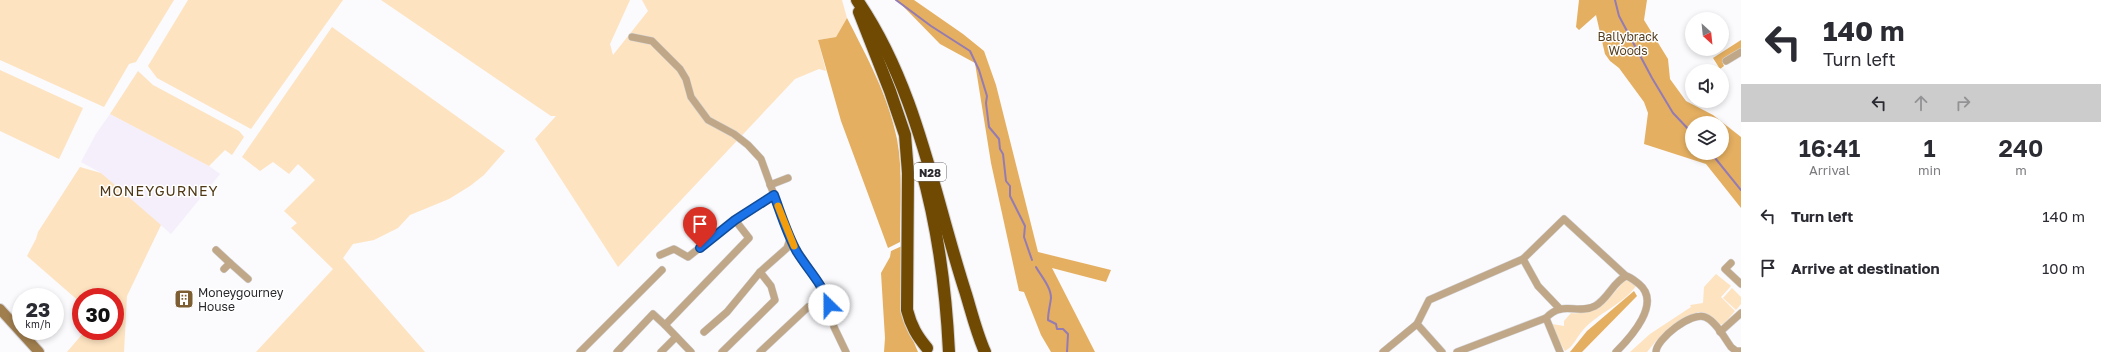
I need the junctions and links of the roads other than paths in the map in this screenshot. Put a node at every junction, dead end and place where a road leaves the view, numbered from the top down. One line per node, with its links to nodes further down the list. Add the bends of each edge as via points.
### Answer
1 (857, 0): 31 (highway, N28, via 890,74 923,174 940,257 946,300); 32 (highway, N28, via 860,16 905,135 908,173 907,310 910,324); 42 (highway, N28, via 884,46 906,96)
2 (632, 37): 6 (street, via 652,41 680,69 698,108 708,120 734,134 754,150 761,159)
3 (1741, 52): 4 (street)
4 (1726, 61)
5 (788, 178): 6 (street)
6 (770, 185): 7 (street)
7 (774, 195): 8 (street); 9 (street)
8 (735, 220): 11 (street, via 688,257 674,249); 27 (street, via 749,238)
9 (790, 239): 17 (street, via 787,248); 41 (street, via 826,294 834,327)
10 (216, 250): 13 (street)
11 (660, 255)
12 (1523, 259): 18 (street, via 1564,220); 23 (street, via 1538,286); 26 (street, via 1437,295 1429,300)
13 (230, 263): 15 (street); 19 (street)
14 (1731, 263): 20 (street, via 1726,269)
15 (224, 269)
16 (662, 270): 35 (street)
17 (760, 272): 28 (street, via 727,312); 39 (street, via 771,286 775,300)
18 (1626, 276): 23 (street, via 1595,306 1582,310); 47 (street, via 1644,288 1647,308)
19 (248, 279)
20 (1741, 284)
21 (797, 305): 40 (street, via 806,309)
22 (0, 309): 34 (street)
23 (1560, 309): 25 (street)
24 (1741, 313): 29 (street)
25 (1546, 318): 45 (street); 46 (street)
26 (1417, 324): 43 (street); 44 (street)
27 (665, 325): 30 (street); 36 (street, via 653,314)
28 (704, 332)
29 (1720, 332): 33 (street, via 1731,347); 48 (street, via 1706,317 1694,316 1659,341)
30 (676, 337): 37 (street); 38 (street)
31 (948, 347)
32 (930, 350)
33 (1741, 351)
34 (39, 352)
35 (580, 352)
36 (617, 352)
37 (661, 352)
38 (691, 352)
39 (722, 352)
40 (760, 352)
41 (846, 352)
42 (985, 352)
43 (1383, 352)
44 (1442, 352)
45 (1457, 352)
46 (1560, 352)
47 (1616, 352)
48 (1656, 352)

